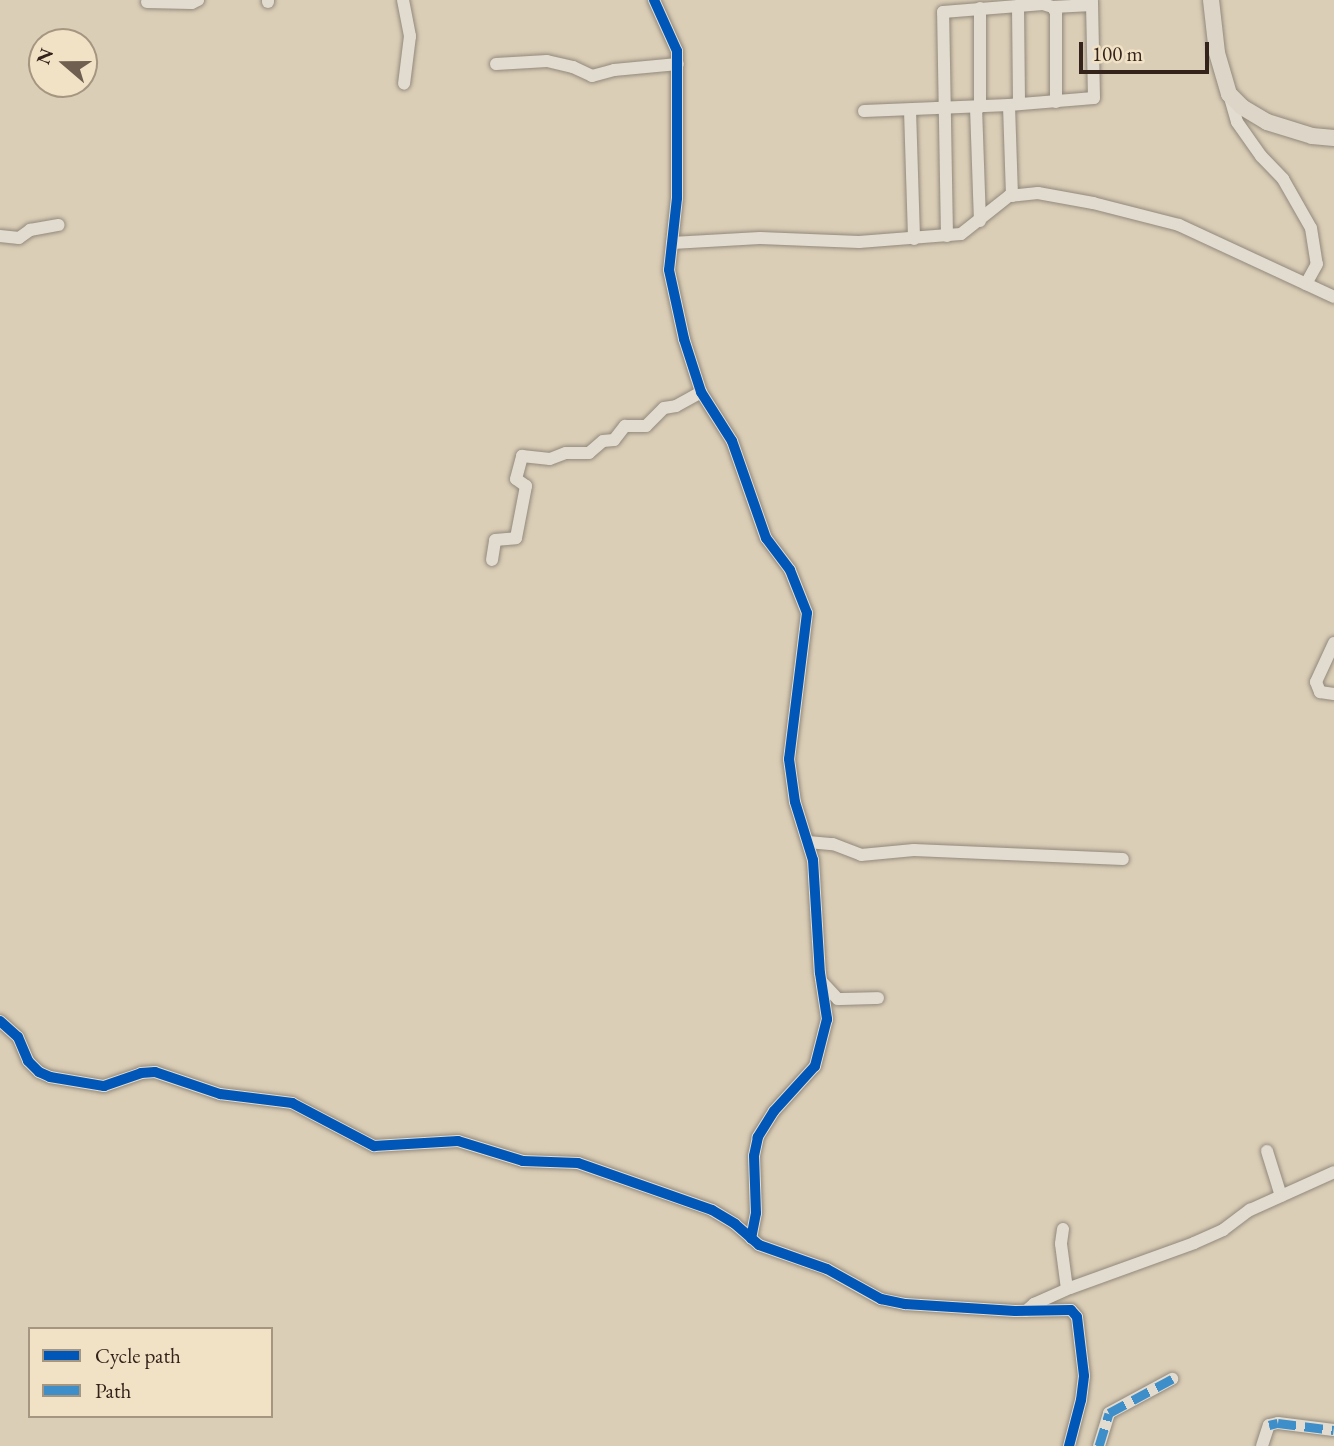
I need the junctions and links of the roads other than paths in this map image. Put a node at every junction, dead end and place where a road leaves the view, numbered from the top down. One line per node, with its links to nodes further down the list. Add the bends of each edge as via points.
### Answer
1 (198, 0): 5 (street)
2 (403, 0): 12 (street, via 410,36)
3 (654, 0): 11 (street, via 673,39)
4 (1211, 0): 13 (main road, via 1217,53)
5 (148, 2)
6 (1092, 3): 8 (street); 14 (street, via 1094,98)
7 (1018, 6): 8 (street); 9 (street); 15 (street)
8 (1053, 7): 14 (street)
9 (979, 8): 16 (street); 17 (street, via 942,14)
10 (496, 64): 11 (street, via 547,61 590,76)
11 (678, 64): 27 (street)
12 (404, 84)
13 (1228, 94): 20 (main road, via 1266,122); 28 (street, via 1237,122 1283,179 1311,228 1317,264)
14 (1056, 102): 15 (street)
15 (1014, 104): 16 (street); 21 (street)
16 (978, 107): 17 (street); 22 (street)
17 (943, 108): 18 (street); 25 (street)
18 (910, 110): 19 (street); 26 (street)
19 (864, 111)
20 (1334, 138)
21 (1012, 196): 22 (street); 28 (street, via 1038,193 1146,215 1179,225)
22 (980, 221): 25 (street, via 961,234)
23 (59, 225): 24 (street, via 30,230 19,238)
24 (0, 236)
25 (947, 236): 26 (street)
26 (914, 239): 27 (street, via 760,238)
27 (672, 243): 30 (street, via 671,284)
28 (1306, 284): 29 (street)
29 (1334, 297)
30 (701, 391): 31 (street, via 664,408 646,426 625,426 614,440 603,441 589,453 550,459 522,456 516,479 526,486 516,538 495,540); 34 (street, via 732,441 766,538 790,570 807,613 789,760 795,802)
31 (492, 560)
32 (1334, 643): 33 (street, via 1315,682 1320,692)
33 (1334, 694)
34 (808, 842): 35 (street, via 833,844 861,855 915,850); 36 (street)
35 (1123, 859)
36 (822, 982): 37 (street, via 838,999); 43 (street, via 827,1019 818,1060 774,1111 756,1144 756,1213)
37 (878, 998)
38 (0, 1020): 43 (street, via 18,1037 28,1061 50,1077 104,1086 155,1072 220,1094 292,1103 374,1146 457,1141 523,1161 578,1163 712,1210)
39 (1267, 1150): 41 (street)
40 (1334, 1171): 41 (street)
41 (1281, 1195): 44 (street, via 1194,1243)
42 (1063, 1229): 44 (street)
43 (751, 1239): 45 (street, via 840,1275 881,1299)
44 (1067, 1289): 45 (street)
45 (1026, 1311): 48 (street, via 1068,1309 1077,1317 1084,1385)
46 (1172, 1379): 49 (street, via 1109,1413)
47 (1334, 1430): 50 (street, via 1269,1425)
48 (1069, 1446)
49 (1099, 1446)
50 (1262, 1446)

